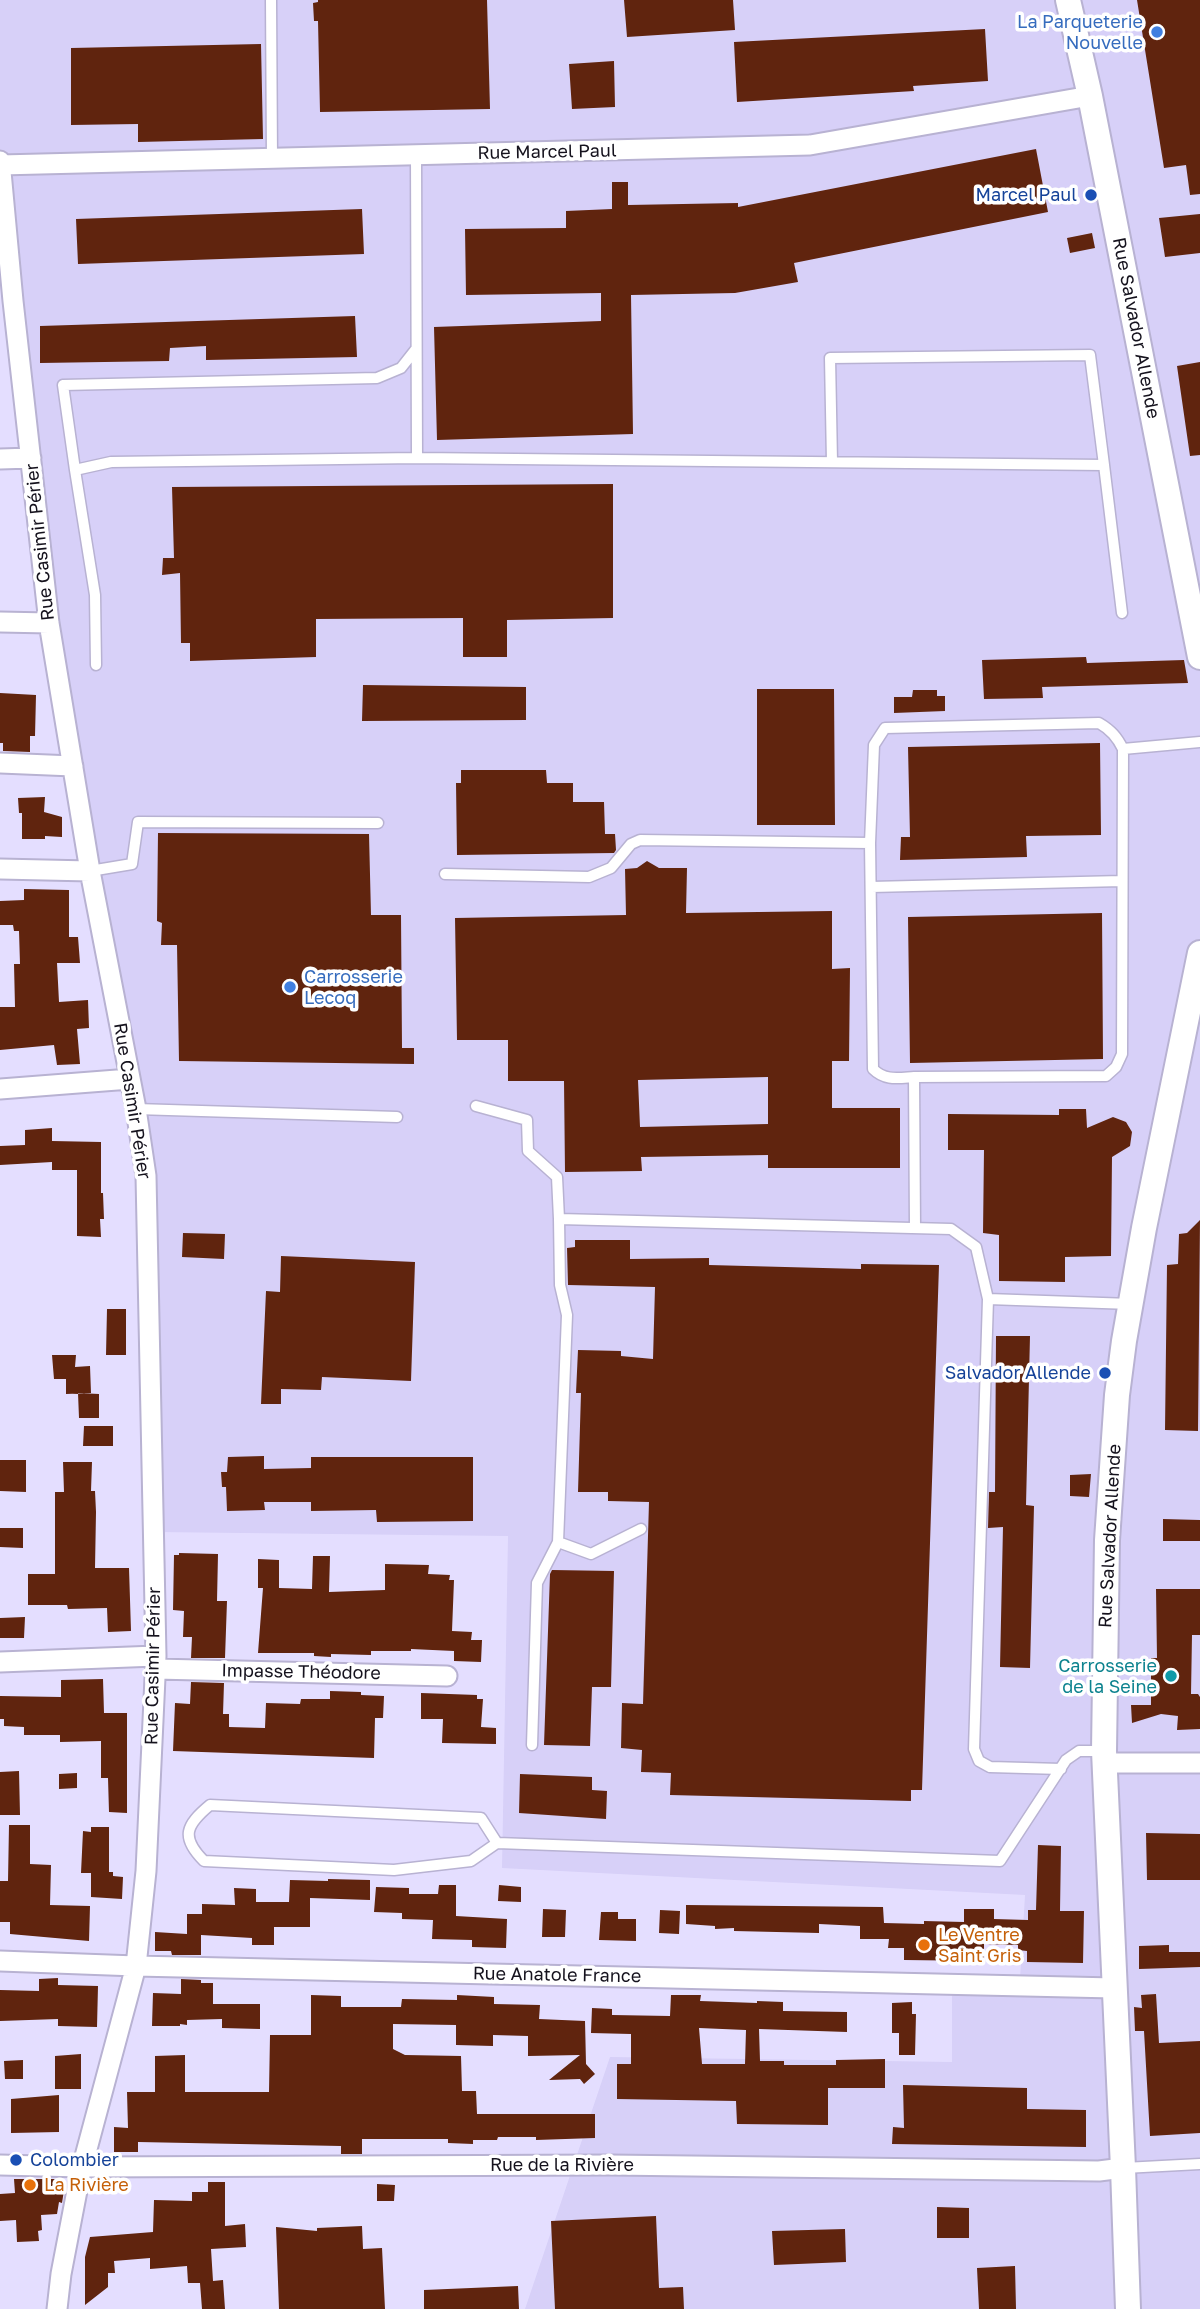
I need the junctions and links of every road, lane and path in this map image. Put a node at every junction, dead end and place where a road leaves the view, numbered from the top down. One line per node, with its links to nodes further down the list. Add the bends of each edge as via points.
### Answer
1 (271, 0): 5 (lane)
2 (1068, 0): 3 (street, Rue Salvador Allende)
3 (1090, 96): 4 (street, Rue Marcel Paul, via 810,145); 19 (street, Rue Salvador Allende)
4 (416, 155): 5 (street, Rue Marcel Paul); 9 (lane)
5 (272, 158): 6 (street, Rue Marcel Paul)
6 (0, 163): 7 (street, Rue Casimir Périer)
7 (4, 241): 8 (street, Rue Casimir Périer)
8 (6, 301): 10 (street, Rue Casimir Périer)
9 (416, 349): 11 (lane); 15 (lane, via 401,368 377,378 63,385)
10 (31, 458): 12 (street); 18 (street, Rue Casimir Périer)
11 (417, 458): 13 (lane); 15 (lane, via 111,462)
12 (0, 459)
13 (832, 462): 14 (lane); 14 (lane, via 831,358 1090,355)
14 (1104, 465): 16 (lane)
15 (75, 470): 20 (lane, via 95,595)
16 (1122, 613)
17 (0, 622): 18 (street)
18 (49, 623): 24 (street, Rue Casimir Périer)
19 (1200, 657)
20 (96, 665)
21 (1200, 742): 22 (lane)
22 (1123, 749): 26 (lane, via 1099,723 885,728 874,745); 30 (lane)
23 (0, 763): 24 (street)
24 (73, 766): 28 (street, Rue Casimir Périer)
25 (377, 823): 28 (lane, via 138,822 132,864)
26 (870, 844): 29 (lane, via 640,840 611,868 589,877); 31 (lane)
27 (0, 869): 28 (street)
28 (90, 871): 34 (street, Rue Casimir Périer)
29 (445, 874)
30 (1122, 881): 31 (lane); 33 (lane, via 1122,1054 1116,1067 1106,1076)
31 (871, 887): 33 (lane, via 873,1069 887,1078)
32 (1200, 953): 42 (street, Rue Salvador Allende)
33 (914, 1077): 40 (lane)
34 (130, 1079): 35 (street); 37 (street, Rue Casimir Périer)
35 (0, 1089)
36 (476, 1106): 39 (lane, via 527,1120 528,1151 556,1177)
37 (136, 1109): 38 (lane); 46 (street, Rue Casimir Périer, via 146,1176)
38 (397, 1117)
39 (559, 1219): 40 (lane); 44 (lane, via 559,1285 567,1315)
40 (915, 1228): 41 (lane, via 951,1228 976,1247)
41 (988, 1299): 42 (lane); 51 (lane, via 974,1749 979,1761 989,1767)
42 (1132, 1304): 49 (street, Rue Salvador Allende, via 1117,1395 1107,1540)
43 (640, 1529): 44 (lane, via 592,1554)
44 (558, 1542): 48 (lane, via 537,1583)
45 (0, 1662): 46 (street, Impasse Théodore)
46 (156, 1662): 47 (street, Impasse Théodore); 54 (street, Rue Casimir Périer, via 146,1871)
47 (447, 1676)
48 (532, 1745)
49 (1105, 1757): 50 (street); 51 (lane, via 1079,1751); 55 (street, Rue Salvador Allende)
50 (1200, 1763)
51 (1061, 1769): 52 (lane, via 1000,1861)
52 (497, 1843): 52 (lane, via 471,1861 394,1870 204,1861 190,1848 189,1833 193,1819 210,1805 481,1818)
53 (0, 1961): 54 (street, Rue Anatole France)
54 (136, 1966): 55 (street, Rue Anatole France); 58 (street, Rue Casimir Périer)
55 (1114, 1988): 59 (street, Rue Salvador Allende)
56 (1200, 2164): 59 (lane)
57 (0, 2165): 58 (street, Rue de la Rivière)
58 (82, 2167): 59 (street, Rue de la Rivière); 60 (street, Rue Casimir Périer)
59 (1124, 2168): 61 (street, Rue Salvador Allende)
60 (57, 2309)
61 (1128, 2309)

